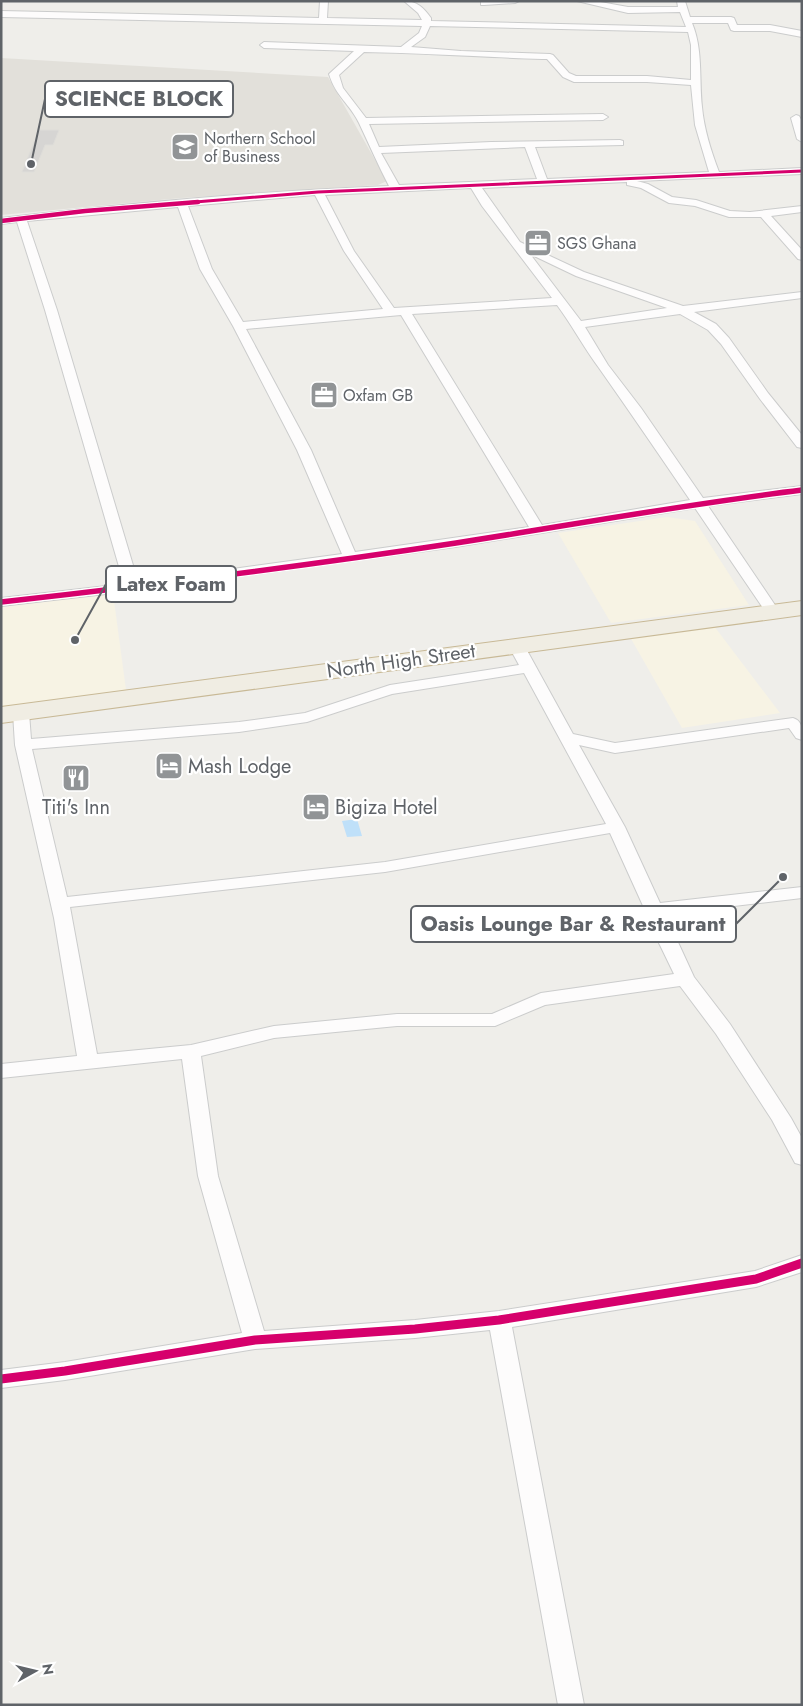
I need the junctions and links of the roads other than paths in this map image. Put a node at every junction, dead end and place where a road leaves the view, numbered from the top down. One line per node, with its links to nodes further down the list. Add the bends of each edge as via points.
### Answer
1 (324, 1): 9 (street)
2 (408, 1): 10 (street, via 427,18)
3 (515, 1): 6 (street)
4 (581, 1): 5 (street, via 628,10)
5 (682, 5): 8 (street)
6 (487, 11): 10 (street); 11 (street)
7 (1, 14): 9 (street, via 112,12)
8 (686, 20): 11 (street); 12 (street, via 731,20 734,28 770,28)
9 (323, 22): 10 (street)
10 (426, 23): 15 (street, via 422,35)
11 (692, 30): 16 (street)
12 (802, 34)
13 (264, 45): 14 (street)
14 (362, 49): 15 (street); 19 (street, via 334,74 338,88)
15 (404, 50): 16 (street, via 542,56 550,57 574,79 648,79)
16 (696, 84): 25 (street, via 697,108 706,150)
17 (602, 117): 19 (street)
18 (796, 118): 20 (street)
19 (363, 121): 23 (street)
20 (802, 139)
21 (620, 143): 22 (street)
22 (529, 144): 23 (street); 27 (street)
23 (375, 150): 29 (street)
24 (802, 171): 25 (street)
25 (716, 175): 26 (street)
26 (622, 179): 27 (street); 33 (street, via 644,186 669,200 696,203 729,214)
27 (543, 181): 28 (street)
28 (474, 184): 29 (street); 36 (street)
29 (395, 188): 30 (street)
30 (318, 192): 31 (street); 41 (street, via 349,251)
31 (182, 203): 34 (street); 44 (street, via 206,269)
32 (802, 209): 33 (street)
33 (764, 213): 37 (street)
34 (21, 219): 35 (street); 51 (street)
35 (1, 221)
36 (518, 244): 39 (street); 40 (street, via 580,274)
37 (802, 257)
38 (802, 295): 40 (street)
39 (560, 300): 42 (street); 43 (street)
40 (682, 310): 43 (street); 45 (street, via 712,327 764,396)
41 (391, 312): 42 (street); 44 (street)
42 (405, 312): 49 (street)
43 (578, 324): 48 (street)
44 (239, 326): 50 (street, via 304,450)
45 (797, 431): 46 (street)
46 (802, 444)
47 (802, 490): 48 (street)
48 (698, 503): 49 (street); 54 (street)
49 (538, 530): 50 (street)
50 (350, 557): 51 (street)
51 (132, 587): 52 (street)
52 (1, 602)
53 (802, 608): 54 (highway, North High Street)
54 (772, 611): 55 (highway, North High Street)
55 (516, 645): 56 (street); 57 (highway, North High Street)
56 (528, 668): 59 (street); 60 (street, via 390,690 287,720)
57 (11, 714): 60 (street)
58 (799, 726): 59 (street, via 615,748)
59 (567, 738): 61 (street)
60 (23, 745): 63 (street)
61 (616, 827): 63 (street, via 385,867); 64 (street)
62 (802, 892): 64 (street)
63 (59, 902): 67 (street)
64 (652, 910): 65 (street)
65 (685, 979): 66 (street, via 541,999 495,1020 397,1020 274,1032); 69 (street, via 723,1029 776,1110)
66 (191, 1052): 67 (street); 72 (street, via 208,1176)
67 (88, 1061): 68 (street)
68 (1, 1071)
69 (802, 1158)
70 (802, 1263): 71 (street, via 756,1279)
71 (499, 1320): 72 (street); 74 (street)
72 (254, 1340): 73 (street)
73 (1, 1379)
74 (570, 1705)

